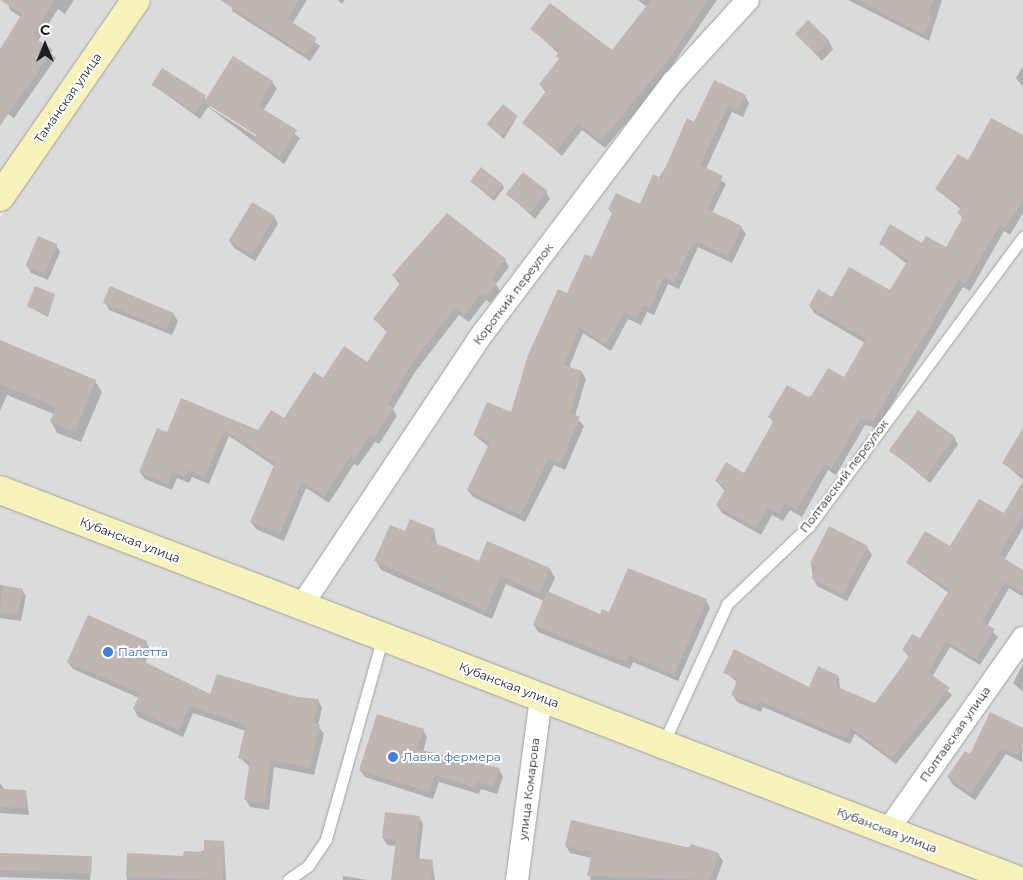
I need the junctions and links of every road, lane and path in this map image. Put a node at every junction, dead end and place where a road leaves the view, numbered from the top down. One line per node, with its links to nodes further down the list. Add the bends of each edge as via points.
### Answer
1 (136, 0): 3 (street, Таманская улица)
2 (748, 0): 6 (street, Короткий переулок, via 673,82 483,333)
3 (0, 197)
4 (1023, 237): 10 (lane, Полтавский переулок, via 809,526 727,604)
5 (0, 490): 6 (street, Кубанская улица)
6 (302, 605): 7 (street, Кубанская улица)
7 (382, 636): 9 (street, Кубанская улица); 12 (lane, via 326,839 308,866)
8 (1023, 638): 11 (street, Полтавская улица)
9 (541, 697): 10 (street, Кубанская улица); 13 (street, улица Комарова)
10 (663, 744): 11 (street, Кубанская улица)
11 (888, 830): 14 (street, Кубанская улица)
12 (288, 880)
13 (517, 880)
14 (1017, 880)

